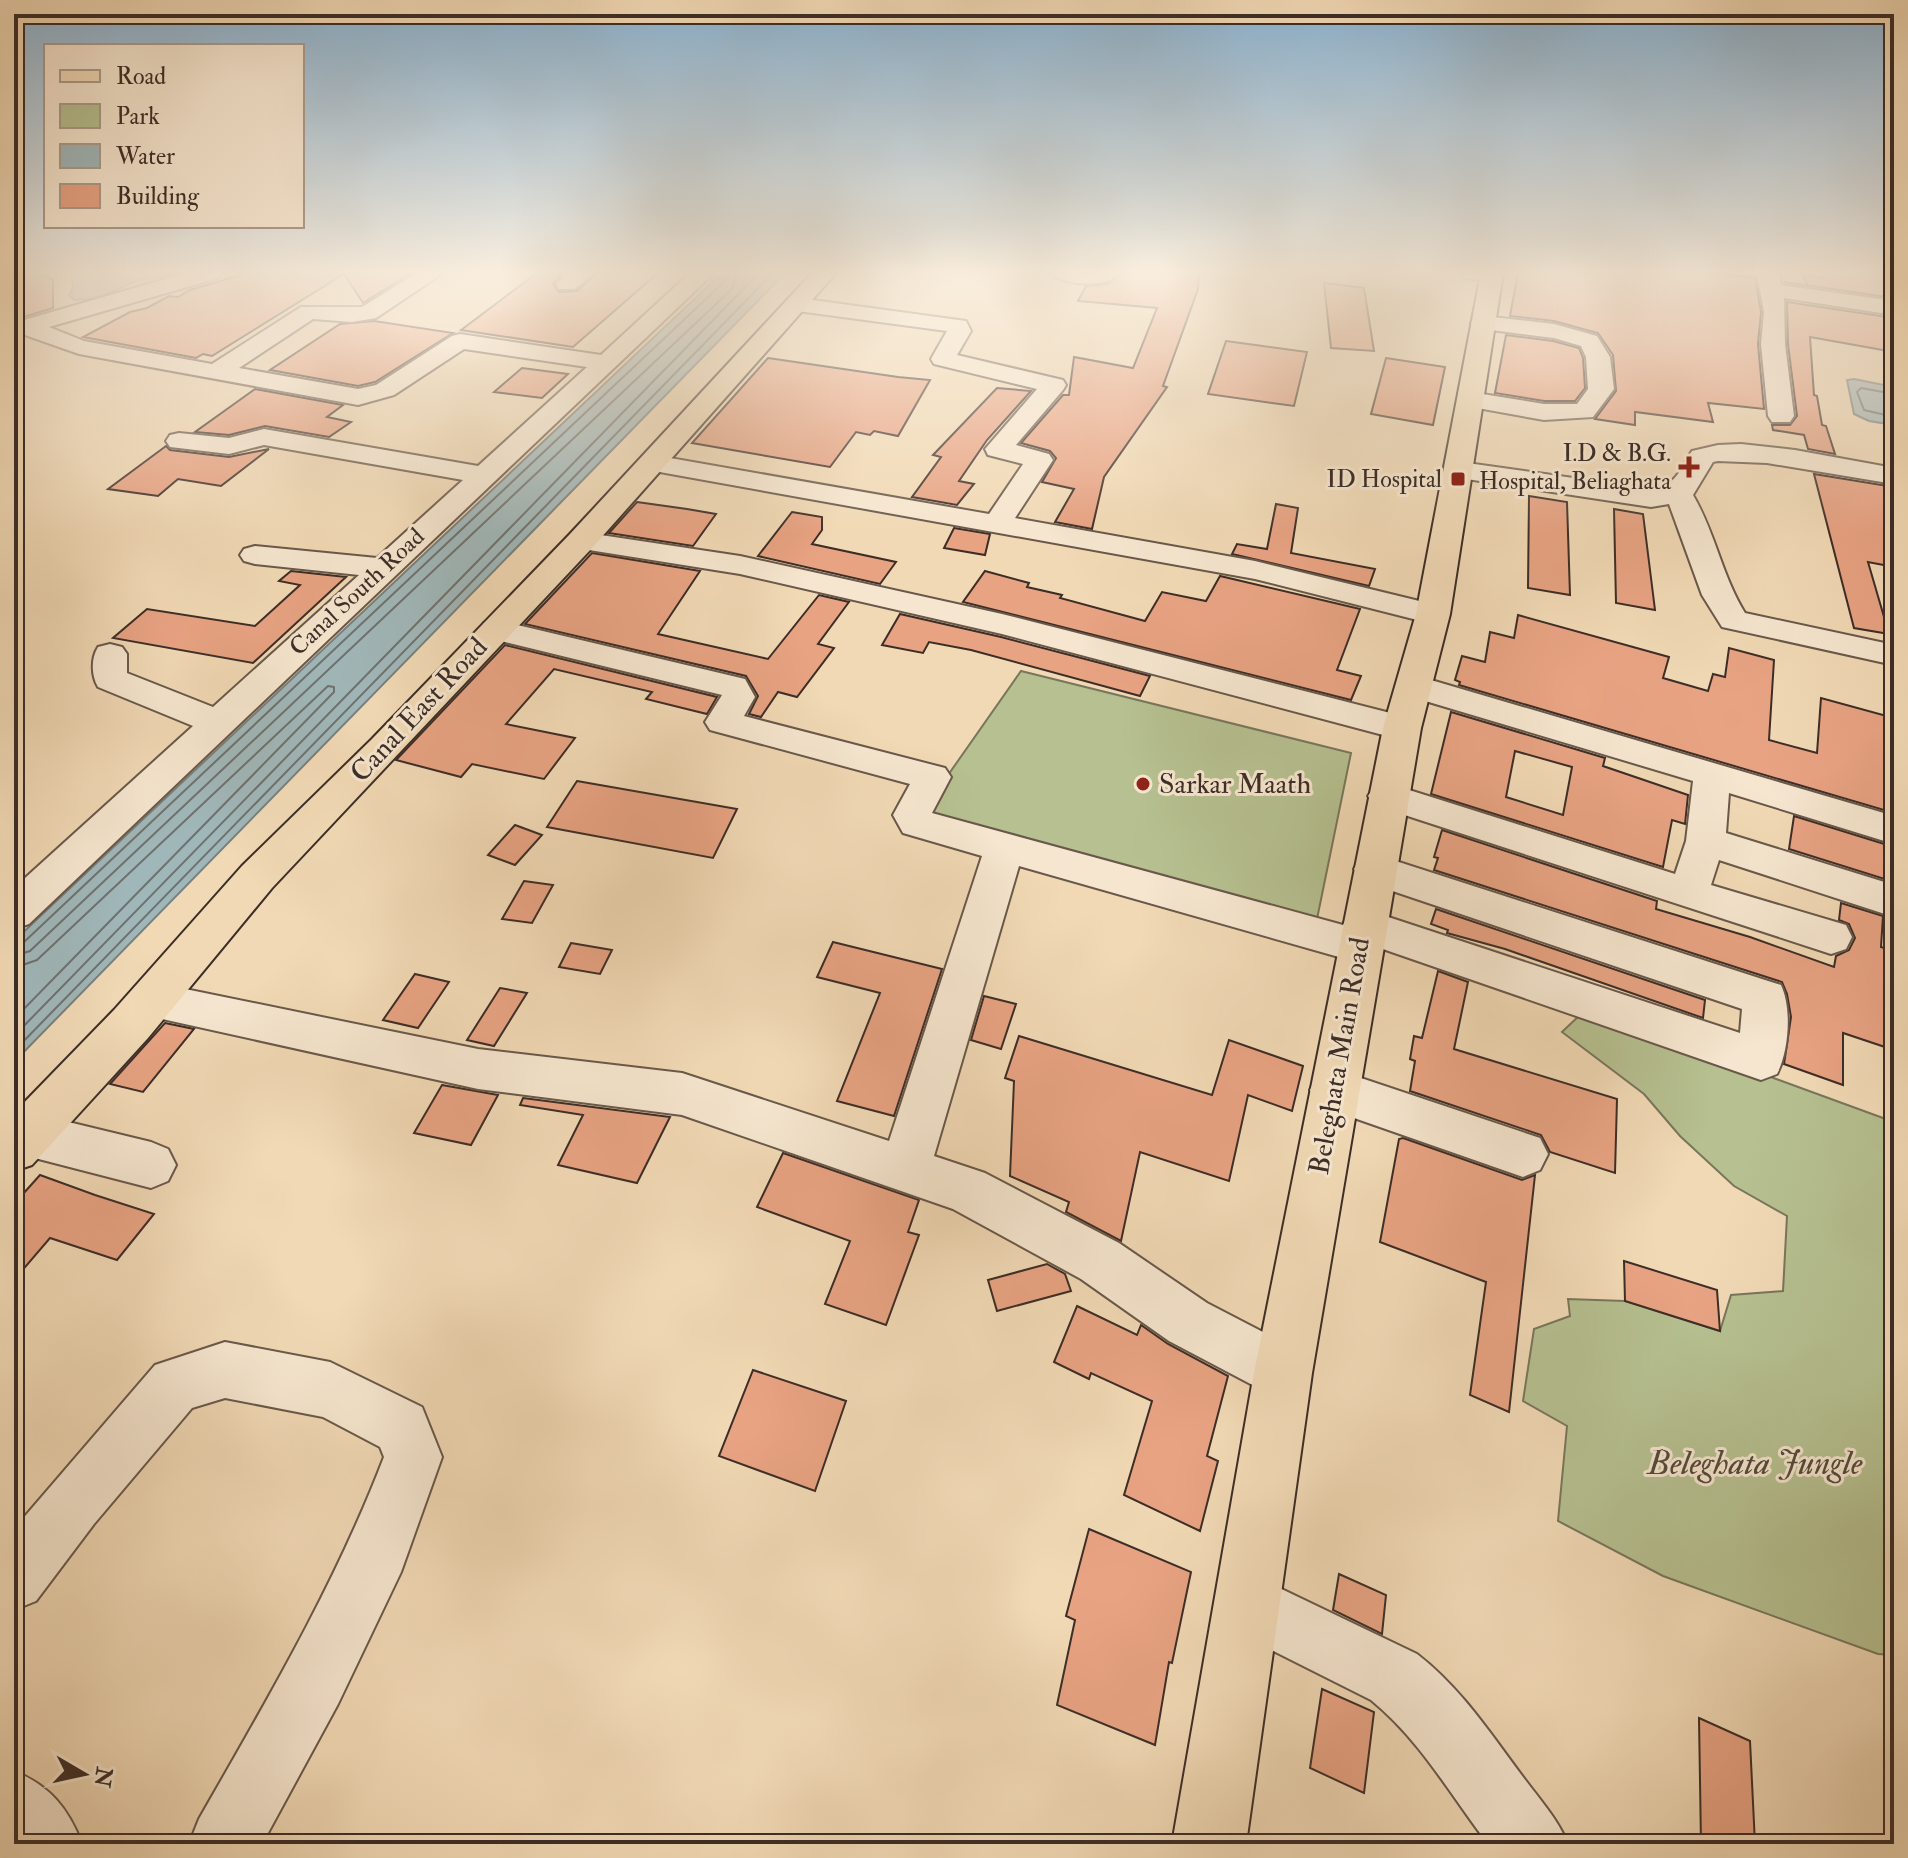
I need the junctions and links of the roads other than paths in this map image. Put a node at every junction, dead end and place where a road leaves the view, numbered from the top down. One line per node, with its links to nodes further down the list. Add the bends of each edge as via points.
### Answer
1 (152, 360): 10 (street)
2 (235, 360): 10 (street)
3 (431, 360): 10 (street, via 385,390 358,397)
4 (595, 360): 16 (street, Canal South Road)
5 (744, 360): 14 (main road, Canal East Road)
6 (946, 360): 19 (street, via 1054,385 998,449 1039,460)
7 (1477, 360): 11 (main road, Beleghata Main Road)
8 (1598, 360): 11 (street, via 1601,389 1584,412 1544,412)
9 (1775, 360): 12 (street)
10 (216, 372)
11 (1470, 400): 15 (main road, Beleghata Main Road)
12 (1781, 416)
13 (179, 441): 16 (street, via 229,446 264,437)
14 (653, 463): 19 (street); 20 (main road, Canal East Road)
15 (1460, 470): 18 (street, via 1651,498); 23 (main road, Beleghata Main Road)
16 (483, 475): 22 (street, Canal South Road)
17 (1894, 476): 18 (street, via 1718,452 1702,457 1694,477)
18 (1678, 494): 26 (street, via 1733,620)
19 (996, 525): 23 (street, via 1255,570)
20 (581, 541): 24 (main road, Canal East Road); 27 (street, via 740,565 1142,658)
21 (255, 555): 22 (street)
22 (382, 568): 28 (street, Canal South Road)
23 (1433, 614): 27 (main road, Beleghata Main Road)
24 (496, 630): 33 (street, via 736,692 723,722 932,777 912,815 917,823); 41 (main road, Canal East Road, via 257,877)
25 (110, 654): 28 (street, via 110,679)
26 (1894, 655)
27 (1408, 707): 29 (street); 30 (main road, Beleghata Main Road)
28 (216, 722): 35 (street, Canal South Road)
29 (1712, 774): 31 (street); 32 (street)
30 (1387, 796): 34 (main road, Beleghata Main Road); 36 (street)
31 (1894, 830)
32 (1706, 841): 36 (street); 37 (street)
33 (1005, 847): 39 (street); 46 (street)
34 (1374, 869): 39 (main road, Beleghata Main Road); 39 (street, via 1765,998 1761,1060)
35 (31, 877): 38 (street, Canal South Road)
36 (1705, 899): 40 (street)
37 (1894, 901)
38 (14, 913)
39 (1362, 936): 42 (main road, Beleghata Main Road)
40 (1831, 937)
41 (151, 1000): 43 (main road, Canal East Road); 46 (street, via 478,1069 682,1094)
42 (1334, 1090): 44 (street); 47 (main road, Beleghata Main Road)
43 (20, 1141): 45 (street)
44 (1523, 1154)
45 (151, 1165)
46 (905, 1169): 47 (street, via 967,1190 1100,1261 1188,1322)
47 (1283, 1373): 49 (main road, Beleghata Main Road)
48 (14, 1579): 52 (street, via 175,1385 225,1370 330,1390 402,1427 413,1457 379,1550 315,1681)
49 (1246, 1604): 53 (main road, Beleghata Main Road); 54 (street, via 1415,1692)
50 (14, 1806): 51 (street)
51 (47, 1844)
52 (224, 1844)
53 (1209, 1844)
54 (1533, 1844)

